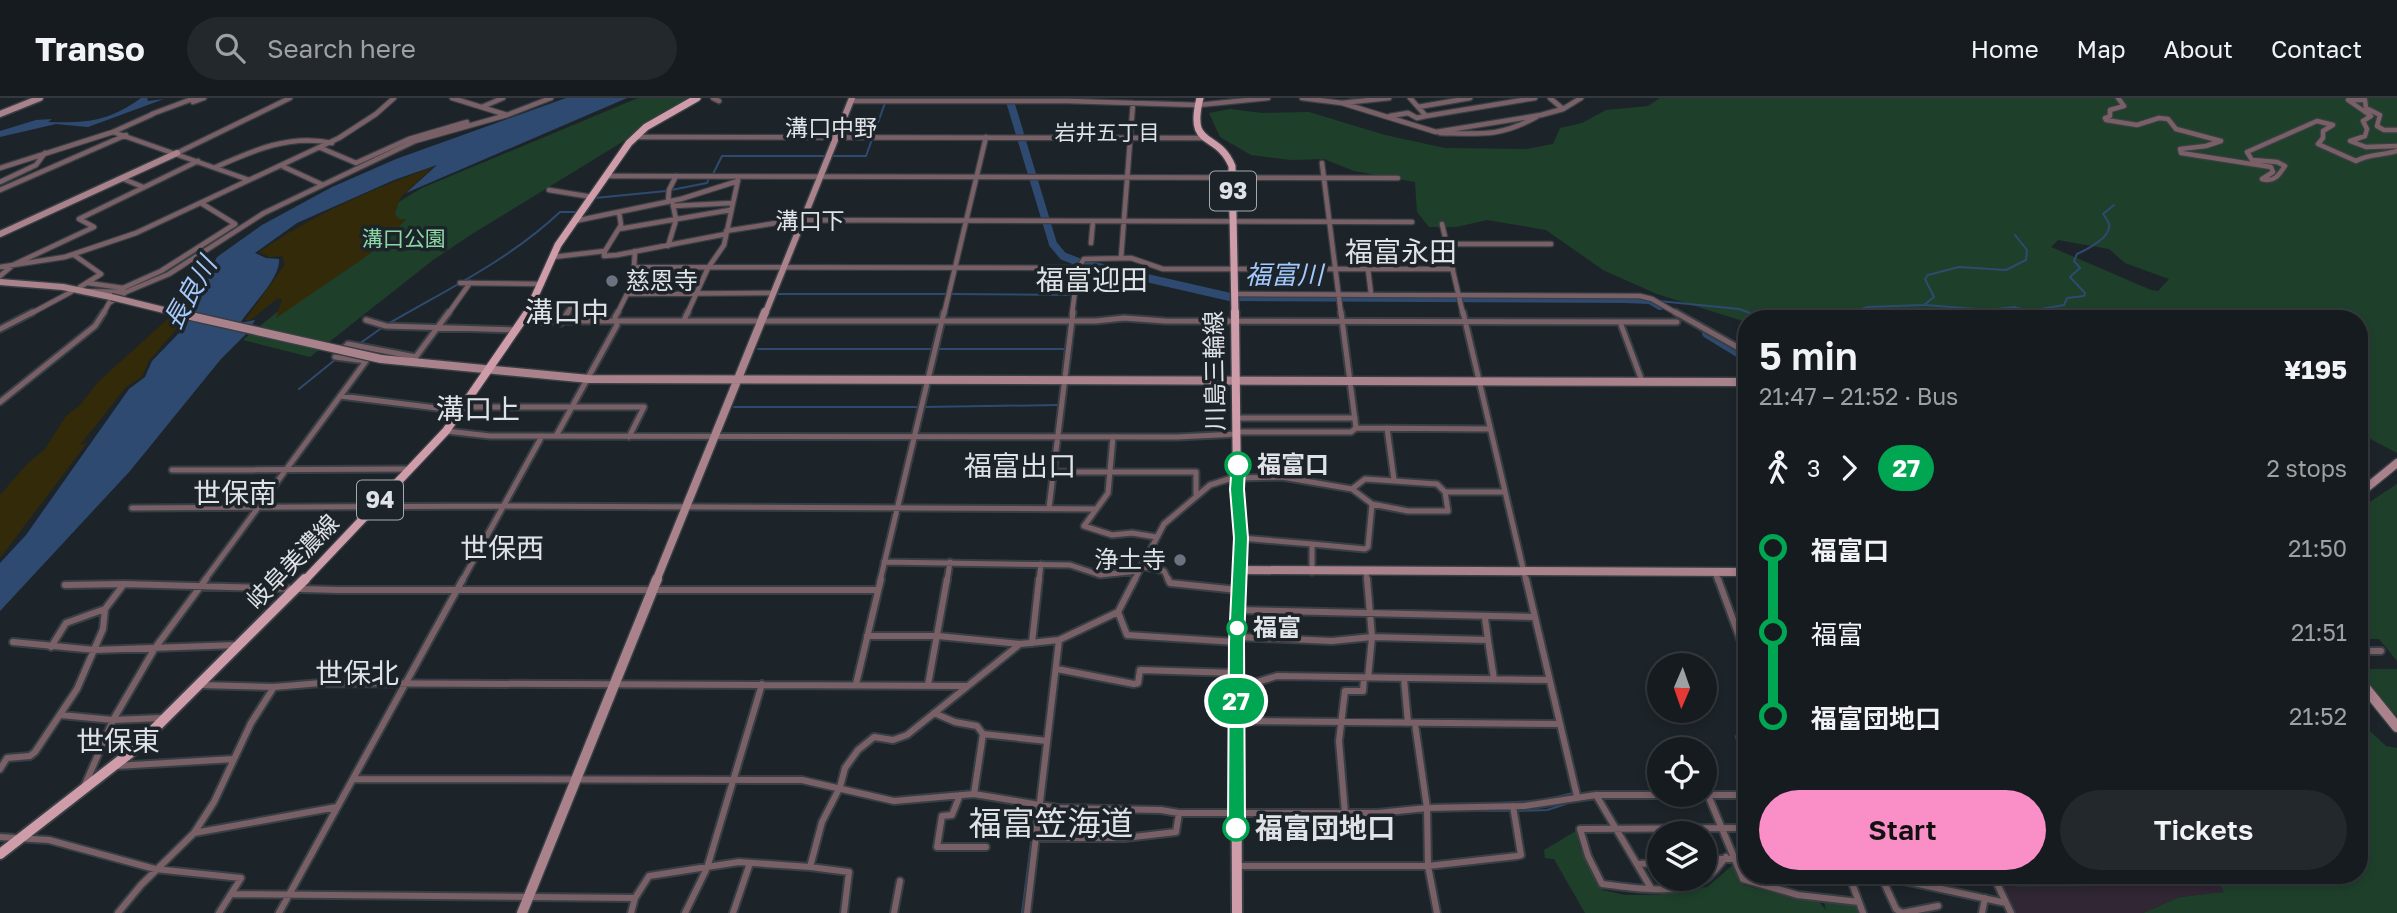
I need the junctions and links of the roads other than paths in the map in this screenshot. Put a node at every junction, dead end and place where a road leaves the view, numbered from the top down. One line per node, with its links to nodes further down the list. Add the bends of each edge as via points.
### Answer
1 (40, 98): 40 (street)
2 (195, 98): 41 (street)
3 (204, 98): 48 (street)
4 (289, 98): 61 (street)
5 (394, 98): 56 (street, via 375,117)
6 (452, 98): 31 (street)
7 (471, 98): 31 (street)
8 (503, 98): 36 (street)
9 (551, 98): 42 (street)
10 (697, 98): 51 (main road, 岐阜美濃線 / 94)
11 (713, 98): 30 (street)
12 (1142, 98): 28 (street)
13 (1241, 98): 14 (street)
14 (1250, 98)
15 (1268, 98): 32 (street)
16 (1302, 98): 34 (street)
17 (1326, 98): 18 (street)
18 (1353, 98)
19 (1390, 98): 34 (street)
20 (1409, 98): 37 (street)
21 (1470, 98): 29 (street)
22 (1492, 98): 35 (street)
23 (1535, 98): 35 (street)
24 (1550, 98): 38 (street)
25 (1581, 98): 38 (street)
26 (2118, 98): 59 (street, via 2124,106 2110,110 2106,120 2137,125 2168,119 2176,129 2221,141 2183,148 2181,153 2271,167 2273,172 2262,179 2268,181 2274,181 2285,166 2252,160 2247,152 2317,121 2333,125 2323,131 2318,144 2342,157 2356,160)
27 (852, 99): 33 (street); 52 (street)
28 (1188, 99): 32 (street)
29 (1448, 100): 37 (street); 39 (street)
30 (719, 101)
31 (464, 102): 36 (street)
32 (1199, 102): 33 (street); 55 (main road, 93, via 1194,122)
33 (1133, 103): 54 (street)
34 (1342, 103): 45 (street)
35 (1498, 104): 39 (street)
36 (482, 107): 42 (street)
37 (1418, 107): 44 (street)
38 (1563, 109): 43 (street)
39 (1459, 111): 44 (street)
40 (0, 114)
41 (153, 114): 48 (street); 57 (street)
42 (507, 115): 82 (street, via 415,141)
43 (1541, 115): 49 (street); 49 (street, via 1515,129 1483,135)
44 (1426, 116): 45 (street)
45 (1387, 117): 49 (street)
46 (467, 122): 58 (street, via 409,139 356,163)
47 (2397, 130): 59 (street, via 2377,126 2380,115 2366,108 2365,100 2348,100 2371,116 2363,121 2365,136 2350,141)
48 (116, 132): 50 (street); 57 (street)
49 (1436, 132)
50 (126, 135): 61 (street); 84 (street)
51 (635, 136): 52 (street); 67 (main road, 岐阜美濃線 / 94)
52 (836, 137): 53 (street); 70 (street)
53 (986, 137): 54 (street); 71 (street)
54 (1130, 138): 55 (street); 74 (street)
55 (1204, 138): 76 (main road, 川島三輪線 / 93, via 1227,155)
56 (332, 143): 58 (street); 64 (street, via 315,139 279,144)
57 (67, 145): 60 (street)
58 (321, 148): 65 (street)
59 (2397, 149)
60 (45, 153): 66 (street); 81 (street, via 36,165)
61 (177, 153): 62 (street); 75 (street)
62 (198, 161): 64 (street); 83 (street)
63 (1322, 163): 77 (street)
64 (216, 167): 80 (street)
65 (284, 167): 80 (street); 82 (street)
66 (0, 168)
67 (606, 176): 68 (street); 87 (main road, 岐阜美濃線 / 94)
68 (676, 176): 69 (street); 86 (street)
69 (711, 177): 79 (street)
70 (820, 177): 71 (street); 79 (street); 94 (street)
71 (976, 177): 72 (street); 96 (street)
72 (1028, 177): 73 (street)
73 (1040, 177): 74 (street)
74 (1126, 177): 76 (street); 98 (street)
75 (121, 178): 83 (street); 105 (street)
76 (1233, 178): 77 (street); 99 (main road, 川島三輪線 / 93)
77 (1324, 178): 78 (street); 100 (street)
78 (1398, 178)
79 (739, 179): 88 (street); 89 (street)
80 (250, 180): 90 (street)
81 (0, 182)
82 (321, 184): 133 (street, via 264,213 169,274)
83 (144, 187): 115 (street, via 79,219 93,229)
84 (0, 190)
85 (549, 190): 87 (street)
86 (668, 191): 88 (street)
87 (592, 197): 95 (main road, 岐阜美濃線 / 94)
88 (671, 203): 89 (street); 92 (street); 93 (street)
89 (732, 203): 91 (street)
90 (201, 204): 112 (street); 133 (street, via 235,224)
91 (730, 210): 93 (street); 104 (street)
92 (619, 212): 95 (street); 103 (street)
93 (676, 220): 103 (street); 109 (street)
94 (802, 220): 96 (street); 104 (street); 120 (street)
95 (575, 221): 113 (main road, 岐阜美濃線 / 94)
96 (966, 221): 97 (street); 121 (street)
97 (1093, 221): 98 (street); 106 (street)
98 (1123, 221): 99 (street); 114 (street)
99 (1233, 221): 100 (street); 122 (main road, 川島三輪線 / 93)
100 (1329, 222): 101 (street); 123 (street)
101 (1412, 222)
102 (1442, 224): 107 (street)
103 (619, 229): 110 (street)
104 (726, 233): 109 (street); 119 (street, via 724,245)
105 (0, 234)
106 (1091, 243)
107 (1446, 244): 108 (street); 125 (street)
108 (1551, 244)
109 (668, 246): 111 (street)
110 (605, 251): 111 (street, via 604,256); 113 (street)
111 (635, 251): 118 (street)
112 (74, 255): 115 (street); 128 (street, via 101,274)
113 (553, 257): 131 (main road, 岐阜美濃線 / 94)
114 (1121, 258): 116 (street); 122 (street, via 1163,269)
115 (13, 265): 117 (street); 126 (street)
116 (1078, 266): 121 (street); 148 (street)
117 (0, 267)
118 (636, 268): 119 (street); 135 (street)
119 (708, 268): 120 (street); 136 (street)
120 (783, 268): 121 (street); 137 (street)
121 (954, 268): 147 (street)
122 (1234, 269): 123 (street); 139 (main road, 川島三輪線 / 93)
123 (1336, 269): 124 (street); 140 (street)
124 (1367, 269): 125 (street); 138 (street)
125 (1453, 269): 141 (street)
126 (0, 276)
127 (0, 282): 132 (street)
128 (89, 283): 132 (street); 133 (street)
129 (460, 283): 130 (street)
130 (470, 283): 131 (street); 156 (street)
131 (542, 284): 142 (main road, 岐阜美濃線 / 94)
132 (81, 289): 133 (street); 159 (street, bridge, via 332,350)
133 (126, 290): 171 (street, via 109,303 86,334)
134 (71, 292): 157 (street)
135 (627, 293): 136 (street); 144 (street)
136 (696, 293): 137 (street); 145 (street)
137 (773, 293): 146 (street)
138 (1371, 294): 140 (street); 141 (street)
139 (1235, 296): 140 (street); 149 (main road, 川島三輪線 / 93)
140 (1339, 296): 150 (street)
141 (1459, 296): 151 (street); 158 (street, via 1625,295 1655,301)
142 (533, 304): 154 (street, via 573,303); 155 (main road, 岐阜美濃線 / 94)
143 (366, 320): 156 (street)
144 (616, 320): 145 (street); 154 (street); 161 (street)
145 (684, 320): 146 (street)
146 (762, 320): 147 (street); 162 (street)
147 (942, 320): 148 (street); 163 (street)
148 (1070, 321): 149 (street); 164 (street)
149 (1235, 321): 150 (street); 165 (main road, 川島三輪線 / 93)
150 (1342, 321): 151 (street); 166 (street)
151 (1465, 322): 152 (street); 167 (street)
152 (1620, 322): 153 (street); 168 (street)
153 (1677, 322)
154 (561, 323): 155 (street)
155 (519, 326): 156 (street); 160 (main road, 岐阜美濃線 / 94)
156 (437, 328): 159 (street)
157 (0, 329)
158 (1738, 348)
159 (414, 360): 160 (street); 170 (street, via 348,344 335,356 366,361)
160 (490, 369): 161 (street); 173 (main road, 岐阜美濃線 / 94)
161 (589, 379): 162 (street); 172 (street)
162 (738, 379): 163 (street); 183 (street)
163 (928, 380): 164 (street); 186 (street)
164 (1064, 380): 165 (street); 184 (street)
165 (1236, 380): 166 (street); 174 (main road, 川島三輪線 / 93)
166 (1350, 380): 167 (street); 175 (street)
167 (1479, 380): 168 (street); 178 (street)
168 (1642, 381): 169 (street)
169 (1738, 382)
170 (340, 396): 173 (street); 191 (street)
171 (0, 402)
172 (573, 407): 173 (street); 182 (street); 185 (street, via 644,407)
173 (462, 409): 179 (main road, 岐阜美濃線 / 94)
174 (1238, 418): 175 (street); 180 (main road, 川島三輪線 / 93)
175 (1354, 418): 176 (street)
176 (1356, 428): 177 (street); 180 (street, via 1350,432)
177 (1387, 428): 178 (street); 195 (street)
178 (1490, 429): 199 (street)
179 (446, 432): 181 (street); 189 (main road, 岐阜美濃線 / 94)
180 (1238, 433): 187 (street); 194 (main road, 川島三輪線 / 93)
181 (542, 436): 182 (street); 202 (street)
182 (556, 436): 185 (street)
183 (715, 436): 185 (street); 186 (street); 203 (street)
184 (1058, 436): 186 (street); 187 (street); 192 (street)
185 (629, 437)
186 (915, 437): 206 (street)
187 (1113, 437): 193 (street)
188 (2397, 463): 196 (street)
189 (409, 469): 191 (street); 205 (main road, 岐阜美濃線 / 94)
190 (172, 470): 191 (street)
191 (286, 470): 208 (street)
192 (1053, 472): 193 (street); 207 (street)
193 (1110, 472): 200 (street, via 1196,472); 209 (street, via 1106,500)
194 (1238, 477): 197 (street, via 1282,477); 200 (street, via 1210,485); 211 (main road, 川島三輪線 / 93)
195 (1394, 480): 197 (street, via 1365,479); 198 (street, via 1437,484)
196 (2368, 487)
197 (1352, 489): 201 (street)
198 (1445, 492): 199 (street); 201 (street, via 1448,511 1408,511)
199 (1504, 492): 220 (street)
200 (1196, 496): 210 (street)
201 (1372, 504): 212 (street, via 1365,549)
202 (503, 506): 203 (street); 205 (street); 227 (street)
203 (687, 506): 206 (street); 228 (street)
204 (132, 508): 208 (street)
205 (372, 508): 208 (street); 226 (main road, 岐阜美濃線 / 94)
206 (897, 508): 207 (street); 213 (street)
207 (1049, 508): 209 (street)
208 (258, 509): 225 (street)
209 (1095, 509): 210 (street, via 1084,526 1112,535)
210 (1156, 537): 216 (street)
211 (1241, 538): 212 (street); 217 (main road, 川島三輪線 / 93)
212 (1312, 544): 218 (street)
213 (884, 562): 214 (street); 229 (street)
214 (950, 562): 215 (street); 239 (street)
215 (1041, 564): 216 (street, via 1070,565 1100,575); 245 (street)
216 (1139, 569): 230 (street, via 1164,571 1170,583); 233 (street)
217 (1239, 570): 218 (street); 230 (main road, 川島三輪線 / 93)
218 (1312, 572): 219 (street)
219 (1366, 572): 220 (street); 234 (street)
220 (1524, 572): 221 (street); 235 (street)
221 (1716, 572): 222 (street); 237 (street)
222 (1738, 572)
223 (124, 584): 224 (street); 225 (street); 231 (street)
224 (65, 586)
225 (201, 586): 226 (street); 249 (street)
226 (296, 589): 227 (street); 247 (main road, 岐阜美濃線 / 94)
227 (457, 589): 228 (street); 259 (street)
228 (653, 589): 229 (street); 260 (street)
229 (878, 590): 238 (street)
230 (1238, 590): 232 (main road, 川島三輪線 / 93)
231 (105, 609): 248 (street, via 66,623); 250 (street)
232 (1237, 610): 234 (street); 242 (main road, 川島三輪線 / 93)
233 (1118, 612): 241 (street); 242 (street, via 1127,635)
234 (1372, 614): 236 (street); 240 (street)
235 (1534, 617): 236 (street); 258 (street)
236 (1485, 618): 243 (street)
237 (1738, 633)
238 (866, 636): 239 (street); 262 (street)
239 (938, 636): 246 (street); 264 (street)
240 (1372, 637): 242 (street); 243 (street); 255 (street)
241 (1059, 640): 245 (street); 253 (street)
242 (1236, 640): 254 (main road, 川島三輪線 / 93)
243 (1488, 640): 257 (street)
244 (13, 642): 248 (street)
245 (1032, 643): 246 (street)
246 (1020, 644): 265 (street)
247 (237, 645): 249 (street); 263 (main road, 岐阜美濃線 / 94)
248 (51, 647): 250 (street)
249 (155, 648): 250 (street); 272 (street)
250 (95, 650): 270 (street)
251 (2381, 650): 252 (street)
252 (2368, 651)
253 (1057, 669): 254 (street, via 1134,684 1140,670); 279 (street)
254 (1236, 678): 255 (street, via 1257,682 1277,676); 273 (main road, 川島三輪線 / 93)
255 (1366, 678): 256 (street); 274 (street, via 1363,691 1345,691)
256 (1404, 679): 257 (street); 275 (street)
257 (1494, 679): 258 (street)
258 (1549, 680): 276 (street)
259 (405, 683): 260 (street); 266 (street, via 321,682); 283 (street)
260 (614, 684): 261 (street); 284 (street)
261 (762, 684): 262 (street); 285 (street)
262 (856, 684): 264 (street)
263 (199, 685): 266 (street); 271 (main road, 岐阜美濃線 / 94)
264 (928, 685): 265 (street)
265 (967, 686): 269 (street)
266 (274, 687): 280 (street)
267 (2368, 689): 268 (street)
268 (2371, 692): 277 (street)
269 (934, 713): 278 (street, via 977,726); 286 (street, via 907,735 893,740 874,737 845,768)
270 (61, 715): 272 (street); 282 (street, via 35,752 7,758)
271 (165, 718): 272 (street); 281 (main road, 岐阜美濃線 / 94)
272 (113, 720): 287 (street)
273 (1237, 721): 274 (street); 301 (main road, 川島三輪線 / 93)
274 (1342, 722): 275 (street); 302 (street, via 1339,741)
275 (1411, 723): 276 (street); 299 (street)
276 (1560, 724): 294 (street)
277 (2397, 727)
278 (983, 734): 279 (street); 288 (street)
279 (1047, 741): 295 (street)
280 (234, 759): 281 (street); 306 (street)
281 (116, 766): 287 (main road, 岐阜美濃線 / 94)
282 (0, 769)
283 (354, 779): 284 (street); 297 (street)
284 (576, 779): 285 (street); 336 (street)
285 (733, 780): 286 (street, via 802,780); 324 (street)
286 (840, 788): 289 (street, via 894,801); 323 (street, via 822,822)
287 (84, 790): 307 (main road, 岐阜美濃線 / 94)
288 (974, 794): 289 (street); 295 (street)
289 (960, 795): 310 (street, via 952,815 942,816 937,847)
290 (1596, 795): 291 (street); 294 (street); 305 (street)
291 (1647, 795)
292 (1717, 795): 293 (street)
293 (1738, 795)
294 (1577, 796): 296 (street)
295 (1039, 805): 300 (street); 309 (street)
296 (1513, 806): 299 (street); 320 (street, via 1521,855)
297 (337, 807): 306 (street); 335 (street)
298 (1713, 807): 303 (street)
299 (1427, 808): 302 (street); 320 (street)
300 (1179, 813): 301 (street); 309 (street, via 1176,832 1125,838)
301 (1237, 813): 302 (street); 319 (main road, 川島三輪線 / 93)
302 (1345, 813)
303 (1722, 826): 304 (street); 305 (street); 314 (street)
304 (1738, 827)
305 (1616, 829): 317 (street); 333 (street, via 1580,829 1602,884)
306 (194, 833): 325 (street)
307 (27, 835): 308 (street); 311 (main road, 岐阜美濃線 / 94); 325 (street)
308 (0, 837)
309 (1035, 838): 351 (street)
310 (986, 847)
311 (1, 853)
312 (1726, 857): 313 (street); 314 (street); 321 (street)
313 (1717, 858)
314 (1735, 858): 315 (street); 322 (street)
315 (1738, 858)
316 (750, 863): 323 (street); 324 (street); 348 (street)
317 (1637, 864): 318 (street); 327 (street)
318 (1647, 864)
319 (1237, 866): 320 (street); 352 (main road, 川島三輪線 / 93)
320 (1428, 866): 353 (street)
321 (1717, 866)
322 (1738, 866)
323 (810, 867): 349 (street, via 849,872)
324 (707, 868): 337 (street, via 649,876); 347 (street)
325 (158, 870): 334 (street, via 241,878); 342 (street)
326 (900, 881): 350 (street)
327 (1647, 881)
328 (1760, 884): 339 (street, via 1798,895)
329 (1852, 884): 339 (street)
330 (1884, 884): 341 (street, via 1902,913)
331 (1920, 884): 338 (street)
332 (1997, 884): 340 (street)
333 (1647, 888)
334 (232, 894): 335 (street); 343 (street)
335 (289, 895): 336 (street); 344 (street)
336 (529, 897): 337 (street); 345 (street)
337 (635, 898): 346 (street)
338 (1985, 898): 340 (street); 355 (street)
339 (1859, 902): 354 (street)
340 (2006, 903): 356 (street)
341 (1938, 906)
342 (118, 913)
343 (219, 913)
344 (279, 913)
345 (522, 913)
346 (631, 913)
347 (685, 913)
348 (733, 913)
349 (845, 913)
350 (894, 913)
351 (1027, 913)
352 (1237, 913)
353 (1437, 913)
354 (1863, 913)
355 (1982, 913)
356 (2011, 913)

